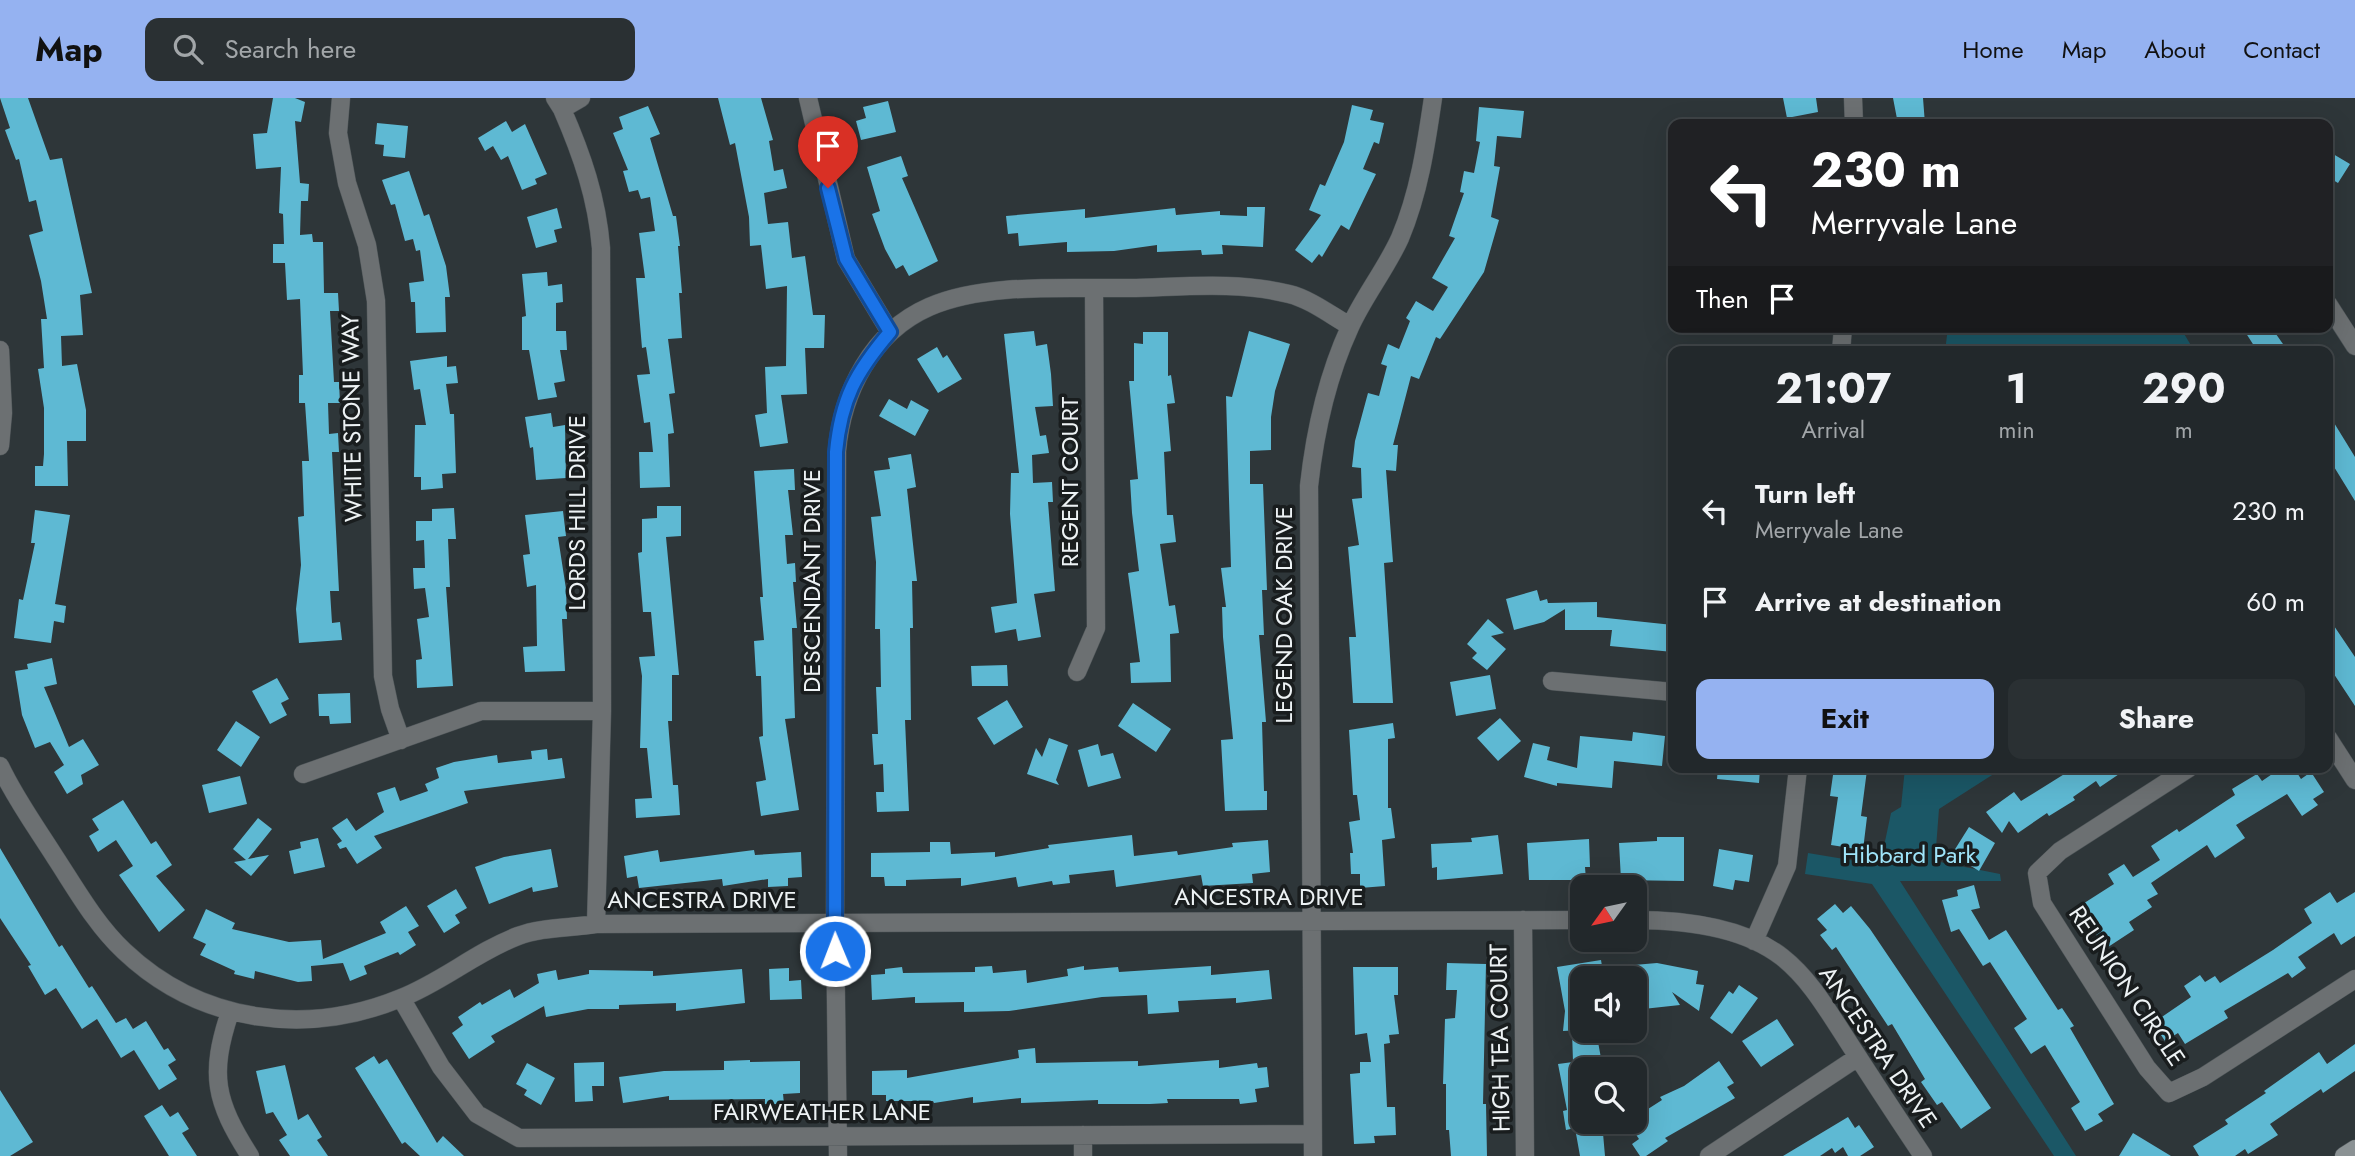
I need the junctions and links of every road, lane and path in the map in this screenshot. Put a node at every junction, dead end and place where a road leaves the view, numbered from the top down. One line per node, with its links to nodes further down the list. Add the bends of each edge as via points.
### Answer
1 (341, 98): 19 (street, WHITE STONE WAY, via 338,133 347,183 367,245 376,301 383,676)
2 (581, 98): 6 (street)
3 (808, 98): 11 (street, via 846,259)
4 (1433, 98): 10 (street, LEGEND OAK DRIVE, via 1415,196 1399,240)
5 (1853, 98): 7 (street)
6 (558, 104): 18 (street, LORDS HILL DRIVE, via 589,178 601,248)
7 (1854, 119)
8 (1094, 289): 10 (street, DESCENDANT DRIVE, via 1238,286 1291,294); 11 (street, DESCENDANT DRIVE, via 981,292 929,307); 15 (street, REGENT COURT, via 1096,628)
9 (2333, 312): 12 (street)
10 (1350, 326): 29 (street, LEGEND OAK DRIVE, via 1323,401 1309,486)
11 (890, 332): 31 (street, DESCENDANT DRIVE, via 865,362 839,418)
12 (2355, 346)
13 (0, 351): 14 (street)
14 (0, 446)
15 (1076, 672)
16 (1552, 681): 17 (street)
17 (1668, 692)
18 (602, 711): 19 (street, via 481,711); 30 (street, LORDS HILL DRIVE)
19 (401, 740): 24 (street)
20 (2333, 745): 25 (street)
21 (0, 766): 35 (street, ANCESTRA DRIVE, via 92,913 124,951 191,996)
22 (1797, 773): 32 (street, via 1787,866)
23 (2181, 773): 33 (street, REUNION CIRCLE, via 2060,851 2037,873 2042,903 2147,1068 2169,1093 2203,1077)
24 (303, 774)
25 (2355, 780)
26 (1523, 920): 27 (street, ANCESTRA DRIVE); 29 (street, ANCESTRA DRIVE); 45 (street, HIGH TEA COURT)
27 (1570, 920)
28 (1647, 921): 32 (street, ANCESTRA DRIVE, via 1684,922)
29 (1309, 922): 31 (street, ANCESTRA DRIVE); 37 (street, LEGEND OAK DRIVE)
30 (596, 924): 31 (street, ANCESTRA DRIVE); 34 (street, ANCESTRA DRIVE, via 521,935)
31 (835, 925): 39 (street, DESCENDANT DRIVE)
32 (1754, 941): 36 (street, ANCESTRA DRIVE, via 1782,956 1810,985)
33 (2355, 979)
34 (401, 999): 35 (street, ANCESTRA DRIVE, via 352,1014 291,1021); 39 (street, FAIRWEATHER LANE, via 440,1067 477,1114 519,1138)
35 (230, 1012): 41 (street, via 217,1050 219,1090 228,1122)
36 (1858, 1057): 46 (street); 47 (street, ANCESTRA DRIVE)
37 (1312, 1134): 38 (street, FAIRWEATHER LANE); 44 (street, LEGEND OAK DRIVE)
38 (1083, 1135): 39 (street, FAIRWEATHER LANE); 43 (street)
39 (838, 1137): 42 (street, DESCENDANT DRIVE)
40 (2355, 1149): 48 (main road)
41 (250, 1156)
42 (838, 1156)
43 (1083, 1156)
44 (1313, 1156)
45 (1525, 1156)
46 (1709, 1156)
47 (1923, 1156)
48 (2344, 1156)

